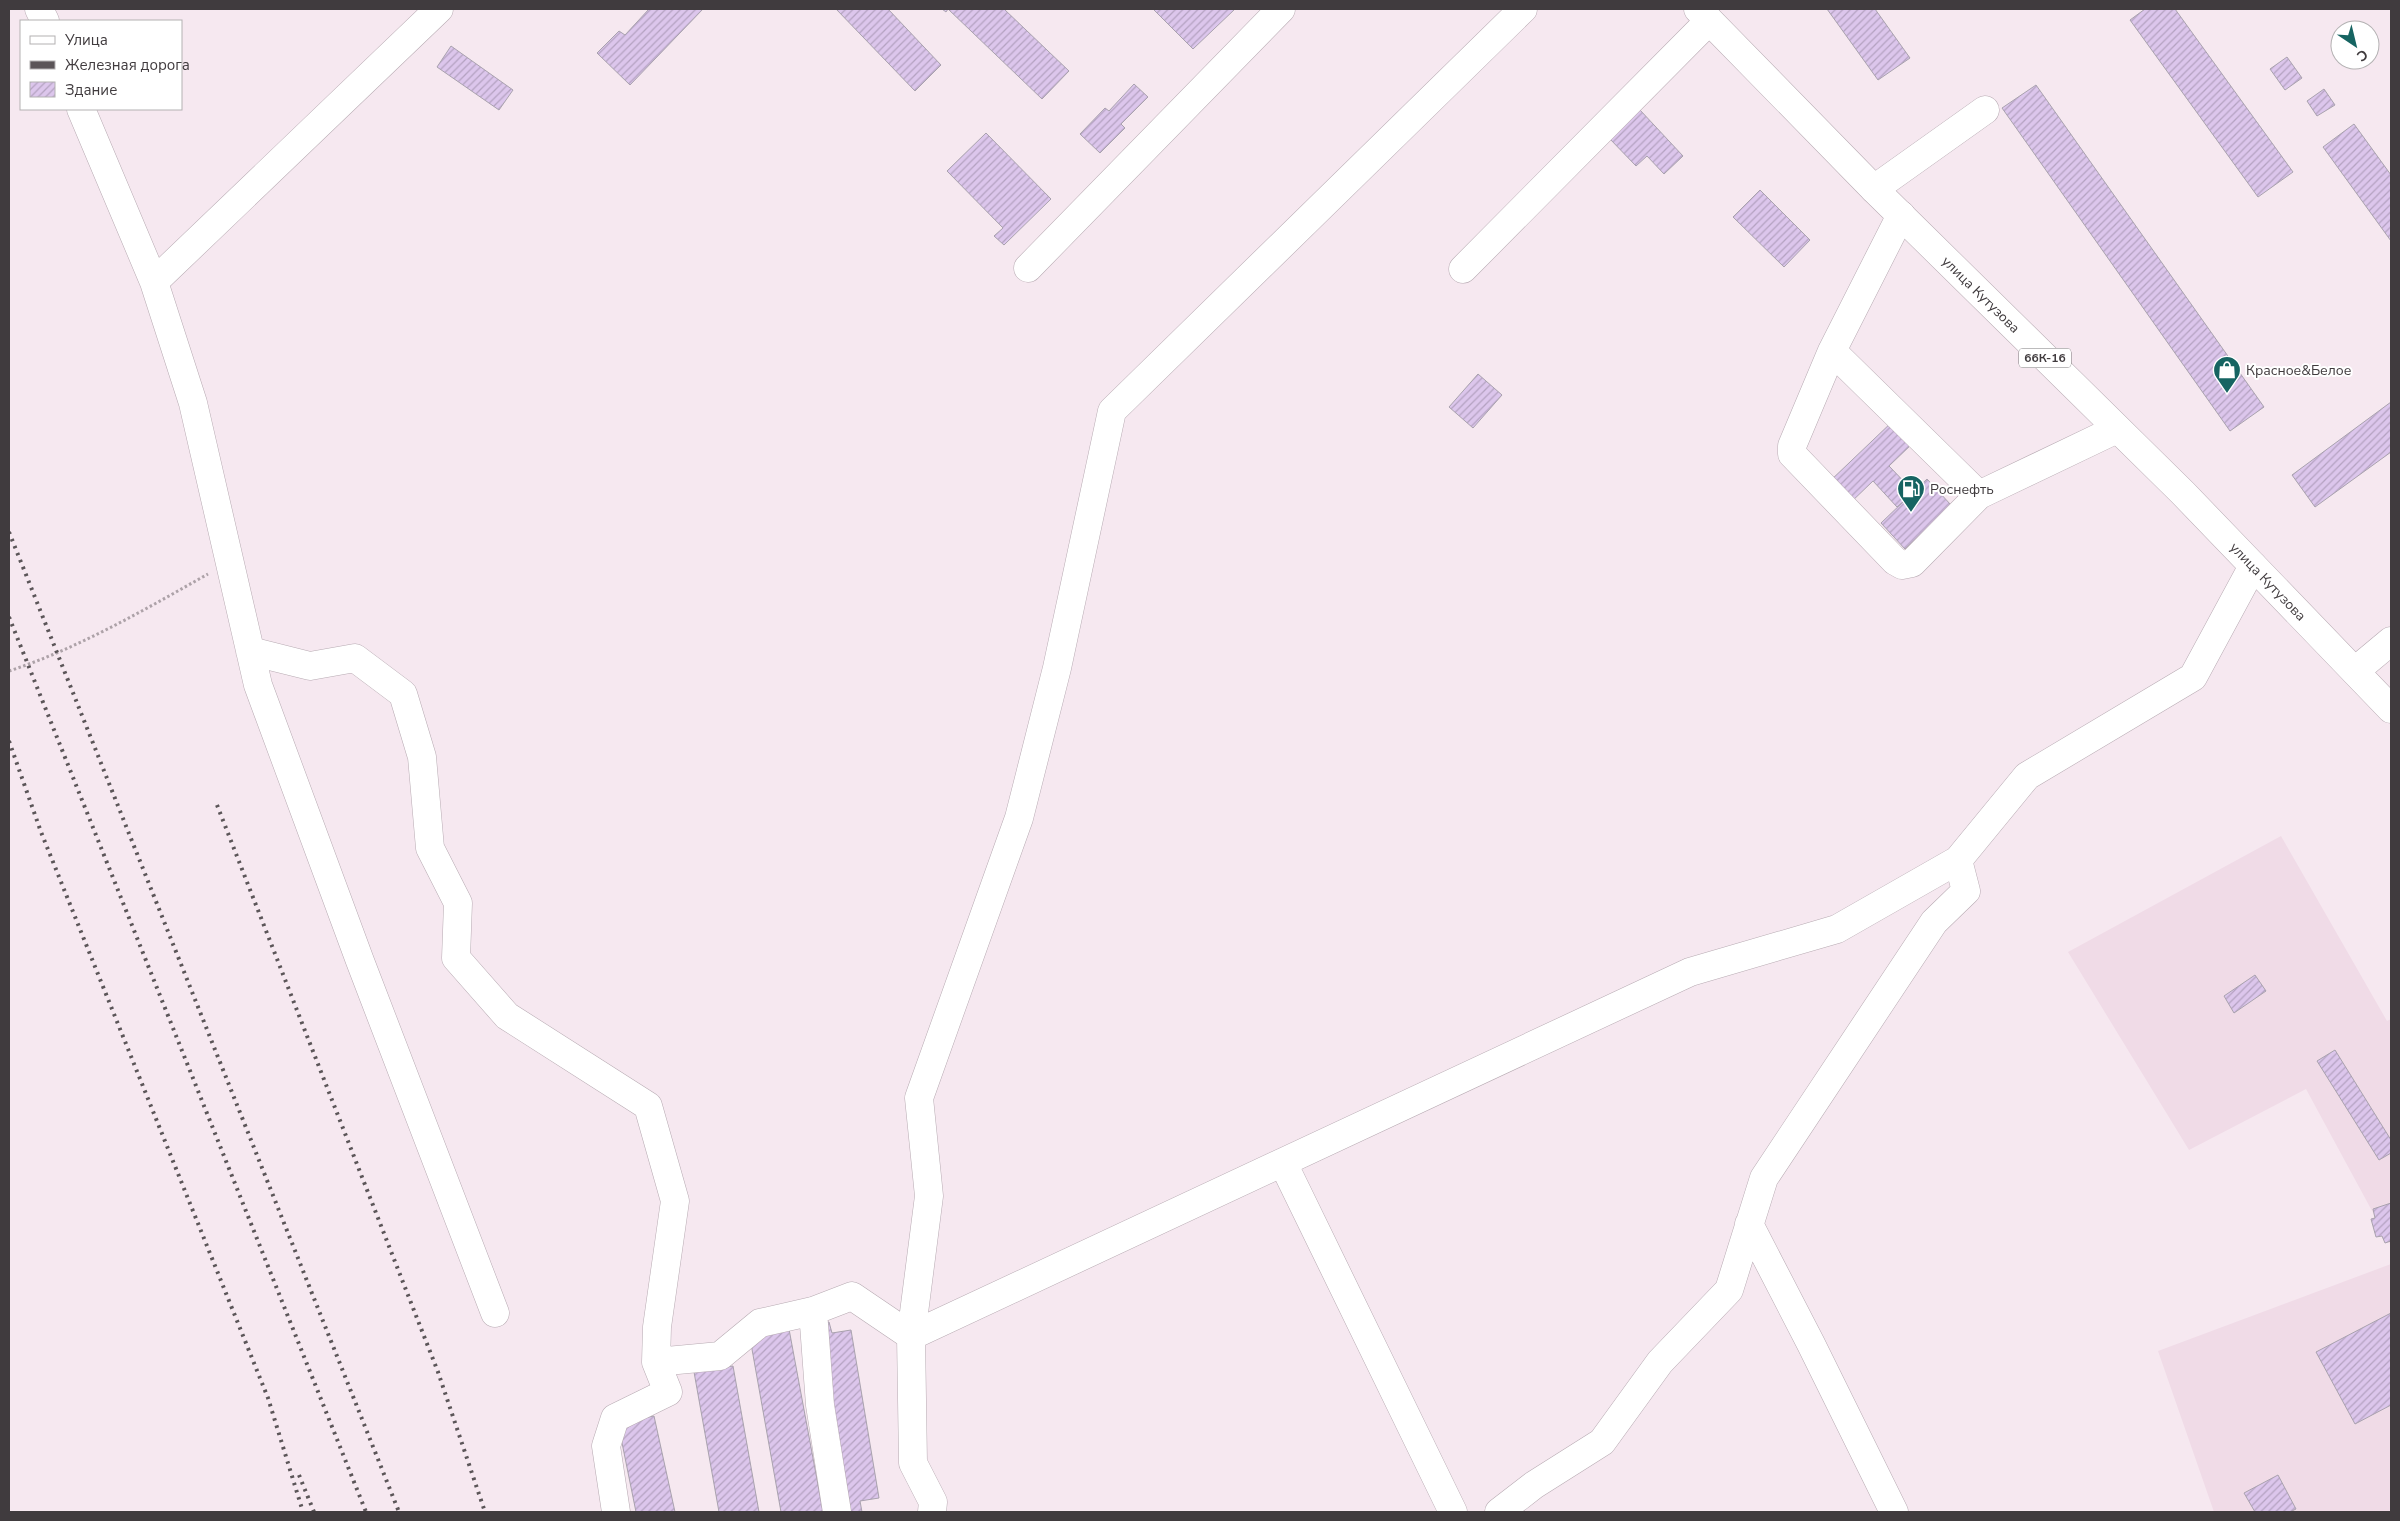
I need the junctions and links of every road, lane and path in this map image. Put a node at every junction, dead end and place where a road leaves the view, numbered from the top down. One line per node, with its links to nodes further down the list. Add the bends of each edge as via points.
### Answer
1 (439, 9): 11 (street)
2 (1281, 9): 9 (street)
3 (1523, 9): 27 (street, via 1112,411 1057,668 1019,818 919,1098 929,1196)
4 (1704, 15): 7 (street, улица Кутузова / 66К-16); 10 (street)
5 (81, 110): 11 (street)
6 (1984, 110): 7 (street)
7 (1874, 189): 8 (street, улица Кутузова / 66К-16)
8 (1901, 215): 12 (street); 13 (street, улица Кутузова / 66К-16)
9 (1028, 268)
10 (1463, 269)
11 (154, 282): 15 (street, via 193,403)
12 (1832, 351): 14 (street); 14 (street, via 1792,446 1792,454 1895,561 1902,565 1912,563)
13 (2117, 429): 14 (street); 16 (street, улица Кутузова / 66К-16)
14 (1979, 495)
15 (229, 562): 18 (street); 19 (path, via 122,623)
16 (2252, 566): 20 (street, улица Кутузова / 66К-16); 22 (street, via 2193,677 2028,776)
17 (2391, 642): 20 (street)
18 (250, 652): 26 (street, via 258,685 343,915); 28 (street, via 310,666 355,658 403,694 422,757 430,848 458,903 456,958 507,1016 648,1106 674,1201 657,1327)
19 (9, 671)
20 (2355, 671): 21 (street, улица Кутузова / 66К-16)
21 (2391, 709)
22 (1958, 860): 23 (street, via 1838,929 1690,972); 24 (street, via 1966,891 1934,922 1764,1178)
23 (1283, 1163): 27 (street); 32 (street)
24 (1749, 1224): 33 (street, via 1729,1290 1660,1362 1602,1442 1534,1485); 34 (street)
25 (812, 1311): 27 (street, via 852,1296); 28 (street, via 760,1323 720,1356); 30 (street, via 820,1405)
26 (495, 1313)
27 (911, 1336): 31 (street, via 913,1462 933,1502)
28 (656, 1362): 29 (street, via 668,1392 615,1418 606,1446)
29 (616, 1512)
30 (837, 1512)
31 (932, 1512)
32 (1453, 1512)
33 (1499, 1512)
34 (1894, 1512)

